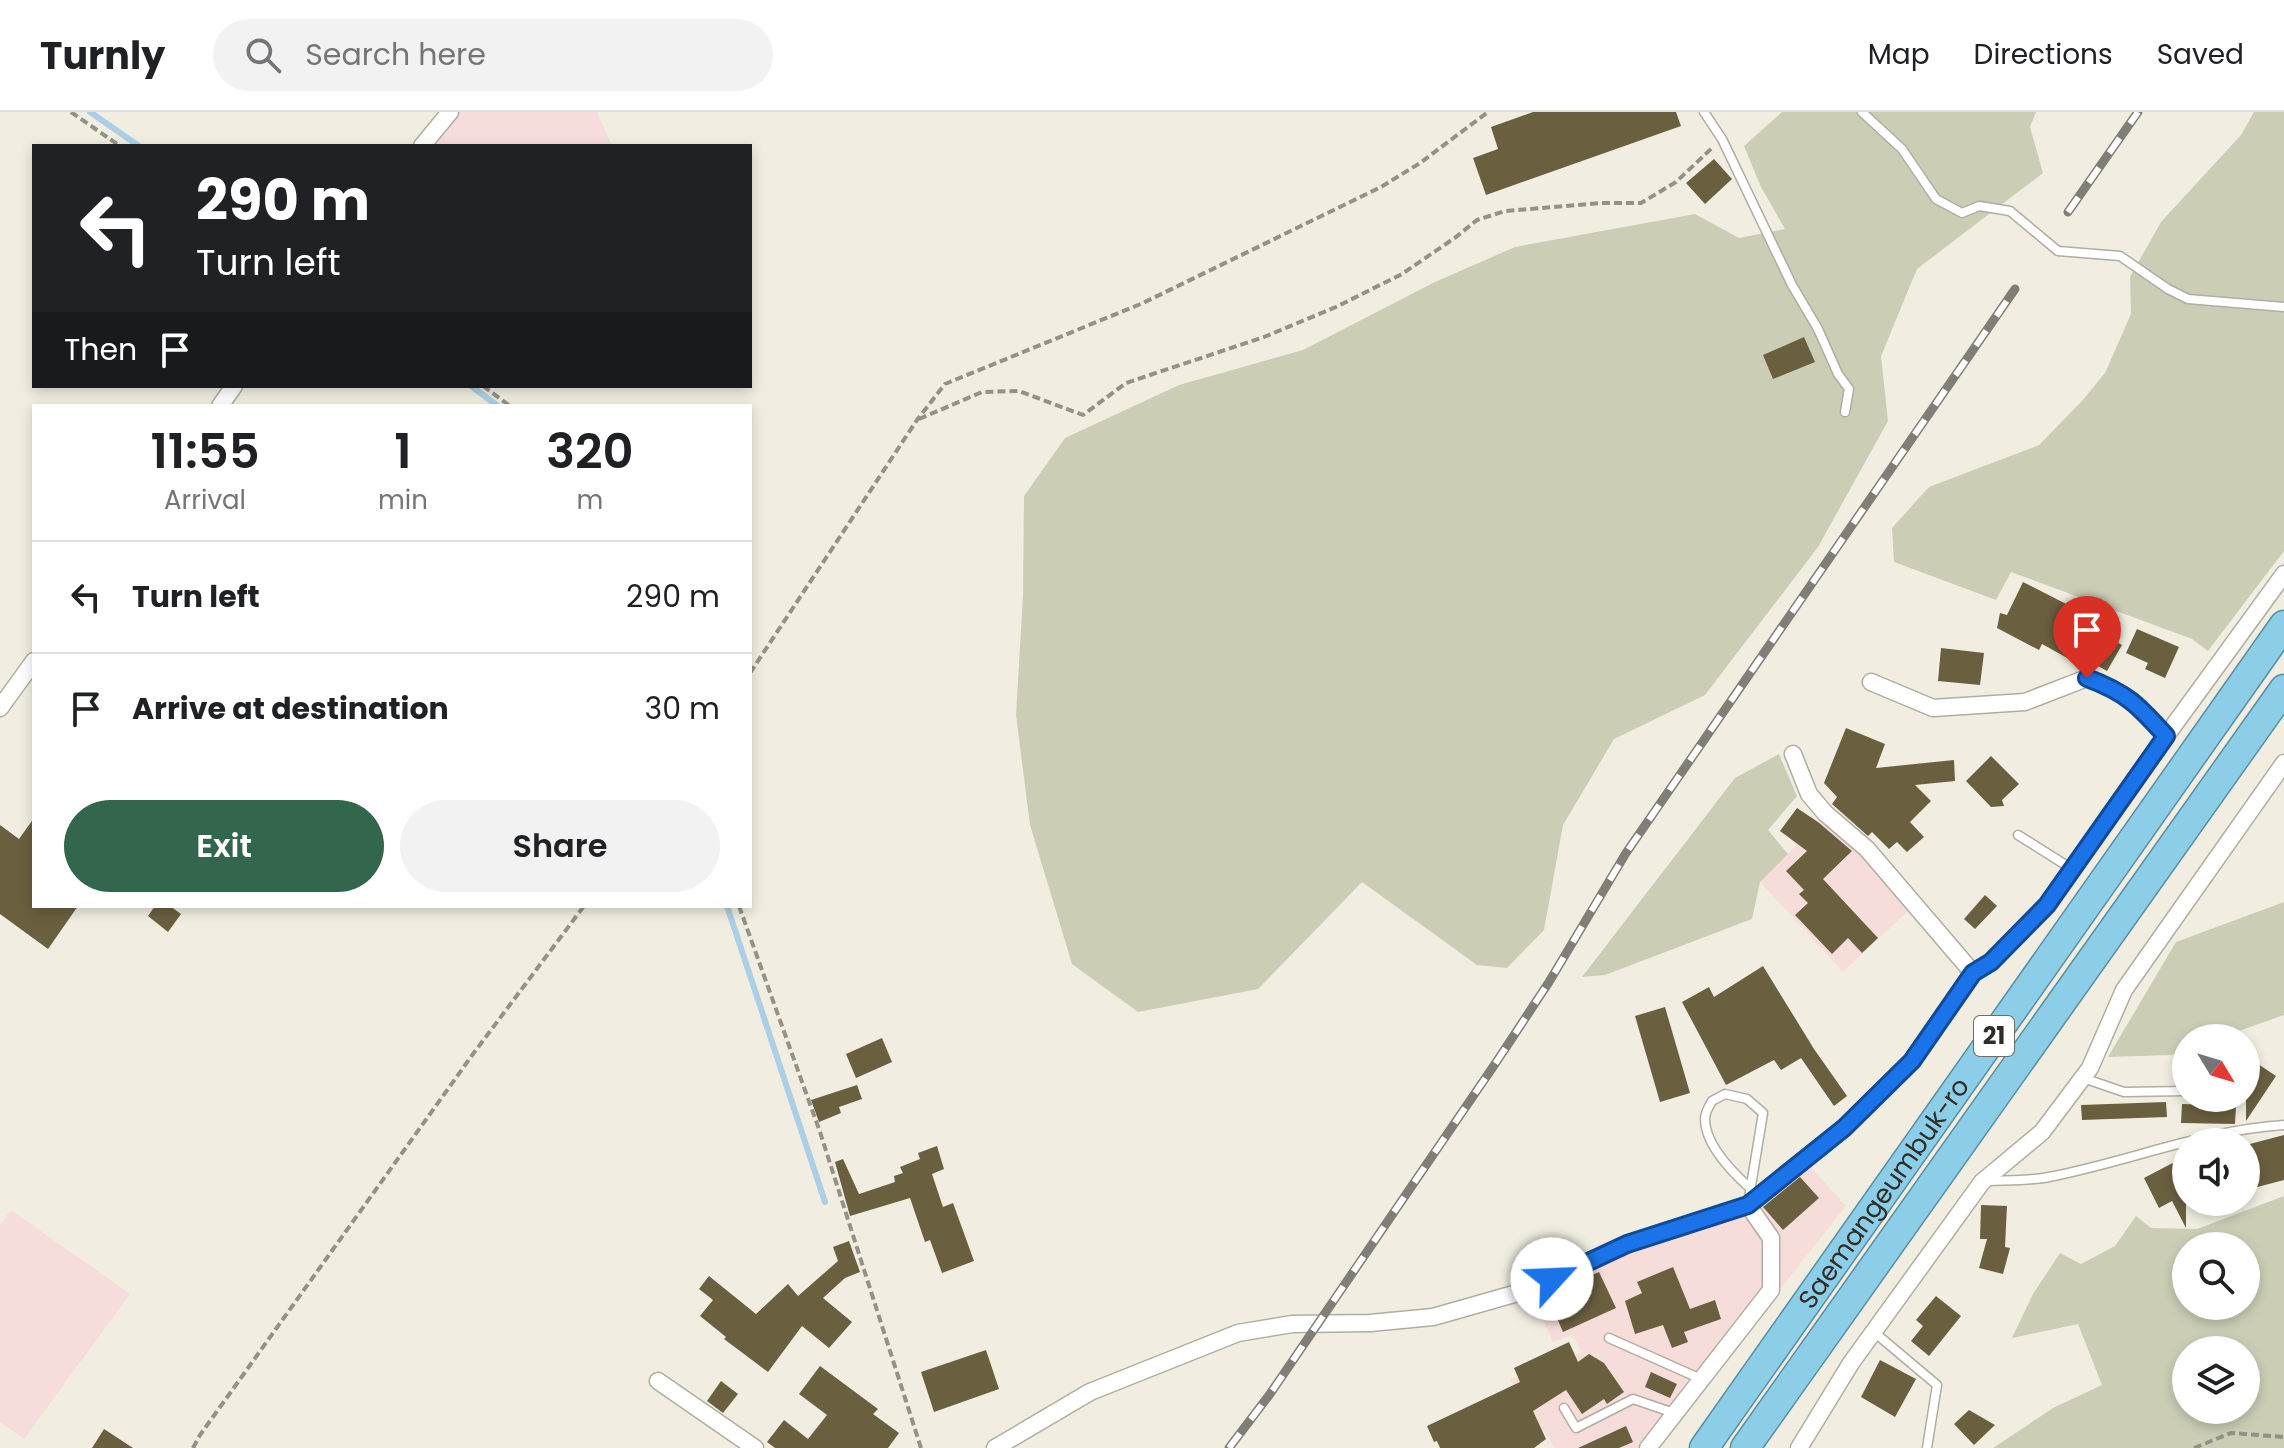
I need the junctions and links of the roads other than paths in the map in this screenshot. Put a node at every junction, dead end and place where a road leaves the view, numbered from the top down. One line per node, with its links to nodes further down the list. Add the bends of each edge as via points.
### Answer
1 (450, 112): 4 (street)
2 (1704, 112): 6 (lane, via 1849,389)
3 (1862, 112): 5 (lane, via 1902,149 1936,199 1962,213 1979,206 2010,211 2058,251 2120,256 2188,299)
4 (424, 144)
5 (2284, 307)
6 (1845, 412)
7 (2284, 574): 13 (street)
8 (2284, 625): 33 (highway, Saemangeumbuk-ro / 21)
9 (32, 664): 12 (street)
10 (1871, 682): 13 (street, via 1933,708 2025,702 2087,678 2113,687)
11 (2284, 689): 34 (highway, Saemangeumbuk-ro / 21)
12 (0, 708)
13 (2166, 736): 17 (street)
14 (1793, 754): 18 (street, via 1809,794 1867,849)
15 (2284, 763): 19 (street, via 2124,990)
16 (2018, 835): 17 (lane)
17 (2072, 869): 18 (street, via 2038,914)
18 (1973, 973): 23 (street, via 1912,1061 1844,1128)
19 (2082, 1078): 20 (lane, via 2124,1092); 22 (street, via 2042,1132)
20 (2172, 1091)
21 (2284, 1125): 22 (lane, via 2200,1137 2046,1178)
22 (1982, 1182): 24 (street)
23 (1749, 1197): 23 (lane, via 1763,1113 1747,1099 1725,1094 1712,1101 1705,1118 1712,1142); 26 (street, via 1771,1238 1771,1290); 31 (street, via 1528,1290 1433,1317 1292,1324 1238,1333 1090,1392)
24 (1874, 1332): 35 (street); 36 (lane, via 1937,1385)
25 (1609, 1338): 26 (lane)
26 (1701, 1379): 29 (street)
27 (658, 1381): 30 (street)
28 (1564, 1408): 29 (lane, via 1576,1428 1633,1399)
29 (1675, 1413): 32 (street)
30 (755, 1448)
31 (995, 1448)
32 (1648, 1448)
33 (1704, 1448)
34 (1745, 1448)
35 (1799, 1448)
36 (1927, 1448)

